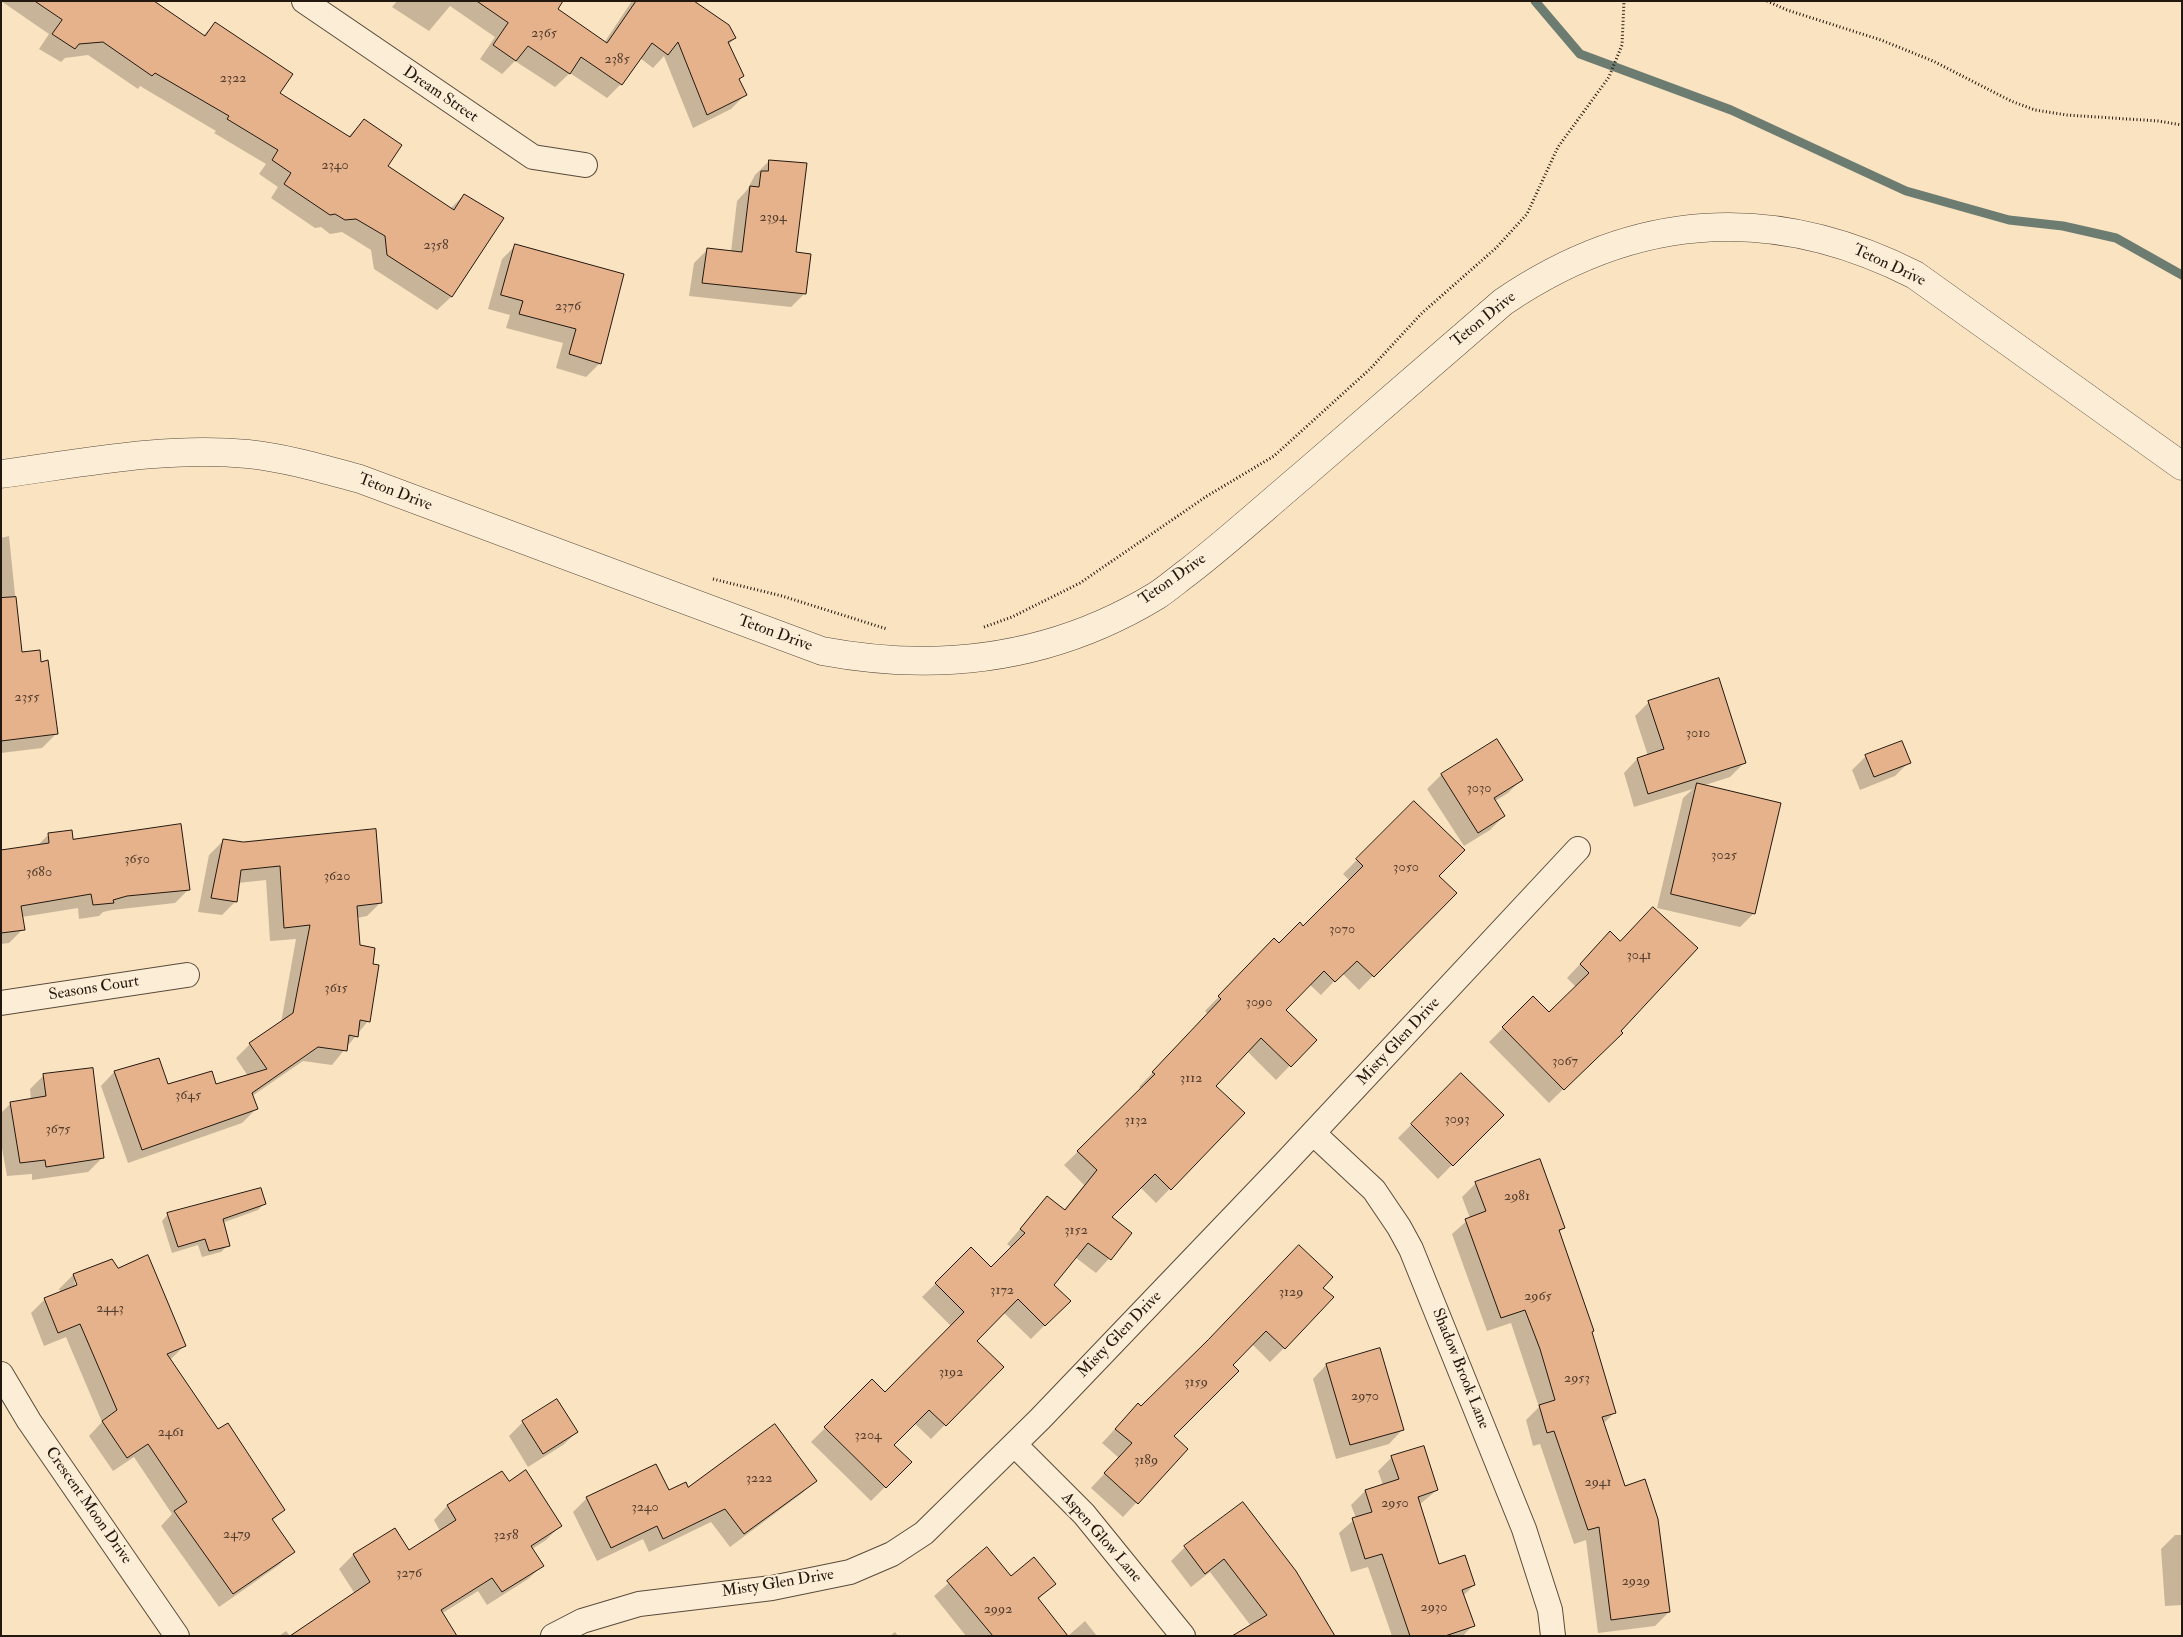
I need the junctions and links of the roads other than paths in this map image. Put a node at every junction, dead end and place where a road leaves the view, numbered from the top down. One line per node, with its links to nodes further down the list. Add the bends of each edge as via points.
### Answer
1 (304, 1): 2 (street, Dream Street, via 533,157)
2 (585, 165)
3 (2182, 466): 4 (street, Teton Drive, via 1915,275 1877,257 1829,241 1778,230 1730,226 1668,232 1621,243 1590,253 1546,275 1503,302 1208,556 1157,595 1077,633 1040,646 986,658 886,660 822,651 360,479 262,456 161,454)
4 (1, 474)
5 (1578, 850): 8 (street, Misty Glen Drive)
6 (187, 975): 7 (street, Seasons Court)
7 (1, 1004)
8 (1313, 1133): 10 (street, Misty Glen Drive); 14 (street, Shadow Brook Lane, via 1374,1190 1411,1249 1524,1529 1550,1610)
9 (1, 1374): 11 (street, Crescent Moon Drive, via 29,1421)
10 (1015, 1445): 12 (street, Misty Glen Drive, via 924,1533 892,1554 850,1572 813,1581 639,1604 582,1621); 13 (street, Aspen Glow Lane, via 1084,1514)
11 (178, 1636)
12 (553, 1636)
13 (1183, 1636)
14 (1553, 1636)

